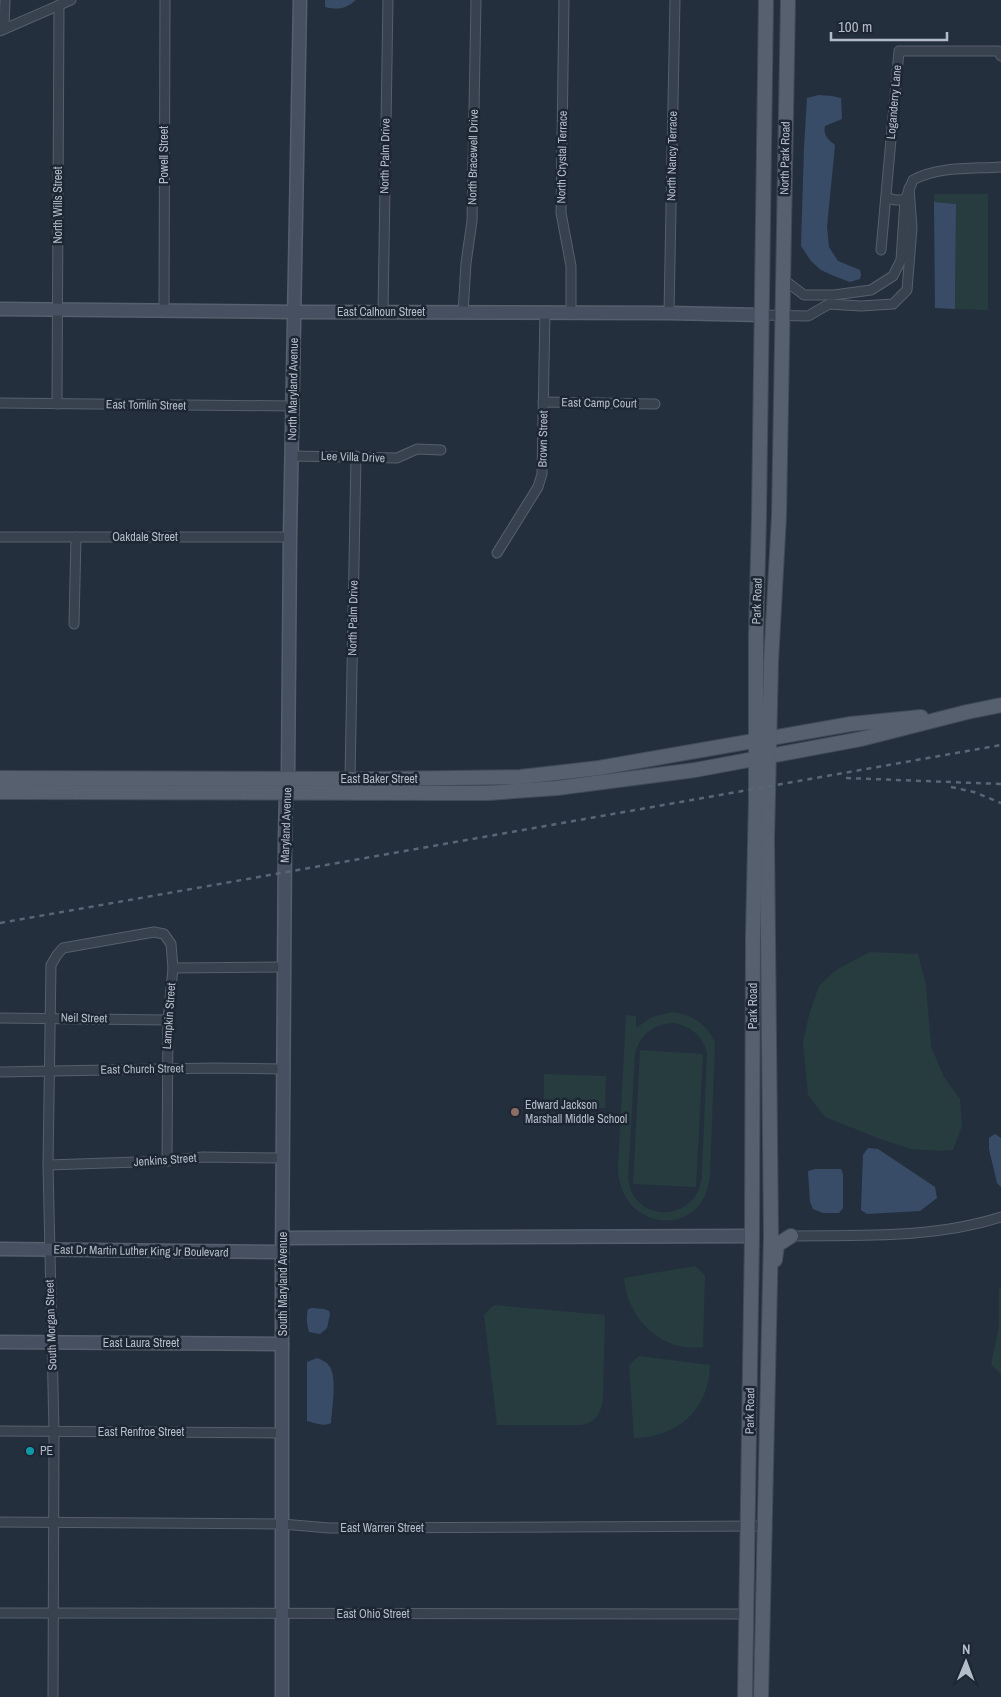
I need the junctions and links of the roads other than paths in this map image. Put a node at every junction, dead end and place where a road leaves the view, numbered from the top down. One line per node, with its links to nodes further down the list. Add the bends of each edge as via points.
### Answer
1 (5, 0): 12 (street)
2 (71, 0): 11 (street)
3 (165, 0): 27 (street, Powell Street)
4 (300, 0): 28 (street, North Maryland Avenue)
5 (388, 0): 29 (street, North Palm Drive)
6 (476, 0): 32 (street, North Bracewell Drive, via 472,221)
7 (564, 0): 31 (street, North Crystal Terrace, via 562,213 571,266)
8 (675, 0): 33 (street, North Nancy Terrace)
9 (766, 0): 34 (main road, North Park Road)
10 (788, 0): 21 (main road, North Park Road)
11 (59, 5): 12 (street); 26 (street, North Wills Street)
12 (2, 30)
13 (1001, 56): 16 (street, Loganderry Lane, via 998,51 899,51)
14 (1001, 167): 15 (street, via 923,174 912,180)
15 (909, 188): 17 (street); 20 (street, via 912,206)
16 (886, 198): 17 (street); 18 (street, Loganderry Lane)
17 (905, 200): 19 (street)
18 (881, 250)
19 (900, 263): 20 (street); 22 (street, via 893,276)
20 (910, 264): 24 (street, via 907,290 893,304)
21 (783, 278): 23 (street, via 804,295); 35 (main road, North Park Road)
22 (870, 290): 23 (street); 24 (street)
23 (829, 300): 24 (street); 35 (street, via 808,316)
24 (873, 306)
25 (0, 309): 26 (street, East Calhoun Street)
26 (58, 309): 27 (street, East Calhoun Street); 38 (street, North Wills Street)
27 (164, 310): 28 (street, East Calhoun Street)
28 (294, 312): 29 (street, East Calhoun Street); 40 (street, North Maryland Avenue)
29 (383, 312): 32 (street, East Calhoun Street)
30 (545, 312): 31 (street, East Calhoun Street); 32 (street, East Calhoun Street); 36 (street, Brown Street)
31 (571, 312): 33 (street, East Calhoun Street)
32 (463, 313)
33 (669, 313): 34 (street, East Calhoun Street)
34 (761, 315): 35 (street); 50 (main road, Park Road, via 756,636)
35 (782, 316): 50 (main road, Park Road, via 779,516 771,661)
36 (543, 402): 39 (street, East Camp Court); 47 (street, Brown Street, via 542,474 538,487)
37 (0, 404): 38 (street, East Tomlin Street)
38 (57, 404): 40 (street, East Tomlin Street)
39 (655, 404)
40 (292, 406): 42 (street, North Maryland Avenue)
41 (441, 450): 43 (street, Lee Villa Drive, via 416,449 397,458)
42 (292, 456): 43 (street, Lee Villa Drive); 46 (street, North Maryland Avenue)
43 (356, 456): 54 (street, North Palm Drive)
44 (0, 536): 45 (street, Oakdale Street)
45 (76, 537): 46 (street, Oakdale Street); 48 (street)
46 (290, 537): 55 (street, North Maryland Avenue)
47 (497, 553)
48 (74, 624)
49 (1001, 705): 50 (main road, via 967,712 851,724)
50 (761, 749): 54 (main road, East Baker Street, via 555,774); 55 (main road, East Baker Street, via 666,775 558,788 488,793); 70 (main road, Park Road, via 753,936); 76 (main road, Park Road, via 767,911)
51 (0, 778): 52 (main road, East Baker Street)
52 (42, 778): 53 (main road, East Baker Street); 57 (street)
53 (174, 778): 55 (main road, East Baker Street); 58 (street)
54 (350, 779): 55 (main road, East Baker Street)
55 (287, 786): 58 (main road, East Baker Street); 59 (street, Maryland Avenue)
56 (0, 792): 57 (main road, East Baker Street)
57 (42, 792): 58 (main road, East Baker Street)
58 (174, 793)
59 (285, 872): 61 (street, South Maryland Avenue)
60 (164, 934): 62 (street, Lampkin Street, via 171,944); 64 (street, South Morgan Street, via 154,932 63,948 51,965)
61 (284, 967): 62 (street); 67 (street, South Maryland Avenue)
62 (173, 968): 65 (street, Lampkin Street)
63 (0, 1018): 64 (street, Neil Street)
64 (51, 1018): 65 (street, Neil Street); 68 (street, South Morgan Street)
65 (168, 1020): 66 (street, Lampkin Street)
66 (167, 1069): 67 (street, East Church Street); 68 (street, East Church Street); 72 (street, Lampkin Street)
67 (283, 1069): 71 (street, South Maryland Avenue)
68 (50, 1071): 69 (street, East Church Street); 73 (street, South Morgan Street)
69 (0, 1072)
70 (752, 1113): 75 (main road, Park Road); 76 (main road, via 758,1124 758,1215)
71 (283, 1158): 72 (street, Jenkins Street); 78 (street, South Maryland Avenue)
72 (167, 1160): 73 (street, Jenkins Street)
73 (48, 1165): 80 (street, South Morgan Street)
74 (1001, 1216): 77 (street, via 931,1231)
75 (752, 1236): 76 (street); 78 (street); 85 (main road, via 760,1248 762,1259 763,1320); 92 (main road, Park Road)
76 (770, 1236): 77 (street); 85 (main road, Park Road)
77 (791, 1236): 85 (main road, via 777,1245)
78 (283, 1238): 81 (street, South Maryland Avenue)
79 (0, 1249): 80 (street, East Dr Martin Luther King Jr Boulevard)
80 (49, 1250): 81 (street, East Dr Martin Luther King Jr Boulevard); 83 (street, South Morgan Street)
81 (282, 1252): 84 (street, South Maryland Avenue)
82 (0, 1342): 83 (street, East Laura Street)
83 (52, 1342): 84 (street, East Laura Street); 87 (street, South Morgan Street)
84 (282, 1344): 88 (street, South Maryland Avenue)
85 (768, 1351): 93 (main road, Park Road)
86 (0, 1431): 87 (street, East Renfroe Street)
87 (54, 1431): 88 (street, East Renfroe Street); 90 (street, South Morgan Street)
88 (282, 1433): 91 (street, South Maryland Avenue)
89 (0, 1522): 90 (street, East Warren Street)
90 (54, 1522): 91 (street, East Warren Street); 94 (street, South Morgan Street)
91 (282, 1524): 92 (street, East Warren Street, via 329,1528); 96 (street, South Maryland Avenue)
92 (748, 1525): 93 (street, East Warren Street); 97 (main road, Park Road); 98 (main road, via 755,1534 756,1622)
93 (765, 1526): 98 (main road, Park Road)
94 (53, 1612): 95 (street, East Ohio Street); 96 (street, East Ohio Street); 99 (street, South Morgan Street)
95 (0, 1613)
96 (282, 1614): 97 (street, East Ohio Street); 100 (street, South Maryland Avenue)
97 (746, 1614): 101 (main road, Park Road)
98 (762, 1642): 102 (main road, Park Road)
99 (53, 1697)
100 (282, 1697)
101 (745, 1697)
102 (761, 1697)

